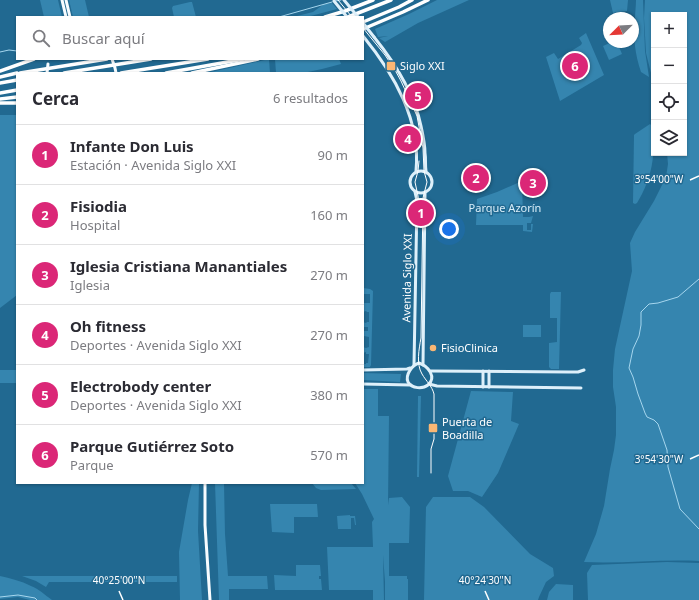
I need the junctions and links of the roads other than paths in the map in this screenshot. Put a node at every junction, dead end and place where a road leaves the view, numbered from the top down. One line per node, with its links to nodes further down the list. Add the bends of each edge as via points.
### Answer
1 (62, 0): 9 (main road)
2 (66, 0): 10 (main road)
3 (344, 0): 14 (street, bridge)
4 (373, 0): 11 (highway)
5 (391, 0): 13 (highway)
6 (412, 0): 15 (highway)
7 (428, 0): 17 (highway)
8 (334, 1): 12 (street, bridge)
9 (66, 16)
10 (70, 16)
11 (328, 16)
12 (347, 16)
13 (351, 16)
14 (357, 16)
15 (364, 22)
16 (364, 23): 48 (street, bridge, via 397,68 411,95 421,124)
17 (364, 29)
18 (364, 37): 47 (street, via 393,77 405,102 416,144)
19 (31, 60): 28 (highway)
20 (50, 60): 30 (main road, bridge)
21 (102, 60): 29 (highway)
22 (112, 60): 32 (main road, bridge)
23 (145, 60): 31 (highway)
24 (202, 60): 33 (highway)
25 (238, 60): 34 (highway)
26 (253, 60): 35 (highway)
27 (256, 60): 36 (highway)
28 (0, 71)
29 (24, 72)
30 (47, 72)
31 (70, 72)
32 (116, 72)
33 (127, 72)
34 (172, 72)
35 (197, 72)
36 (207, 72)
37 (16, 73): 38 (highway)
38 (0, 76)
39 (16, 80): 40 (highway)
40 (0, 83)
41 (16, 90): 42 (highway)
42 (0, 93)
43 (16, 97): 44 (highway)
44 (0, 99)
45 (0, 103): 46 (highway)
46 (16, 103)
47 (416, 171): 48 (street); 49 (street, via 410,181)
48 (426, 172): 50 (street, via 431,176 432,183)
49 (416, 192): 50 (street); 52 (street, Avenida Siglo XXI)
50 (426, 192): 51 (street, Avenida Siglo XXI)
51 (423, 365): 52 (street, via 419,363); 55 (street)
52 (413, 366): 53 (street, via 407,369); 60 (street, via 408,378)
53 (364, 370)
54 (584, 370): 57 (street)
55 (430, 371): 56 (street); 59 (street)
56 (483, 371): 57 (street); 61 (street)
57 (489, 371): 62 (street)
58 (364, 384): 60 (street)
59 (429, 384): 60 (street, via 421,388); 61 (street)
60 (411, 385)
61 (483, 387): 62 (street)
62 (489, 387): 63 (street)
63 (581, 388)
64 (205, 484): 65 (main road)
65 (210, 600)

